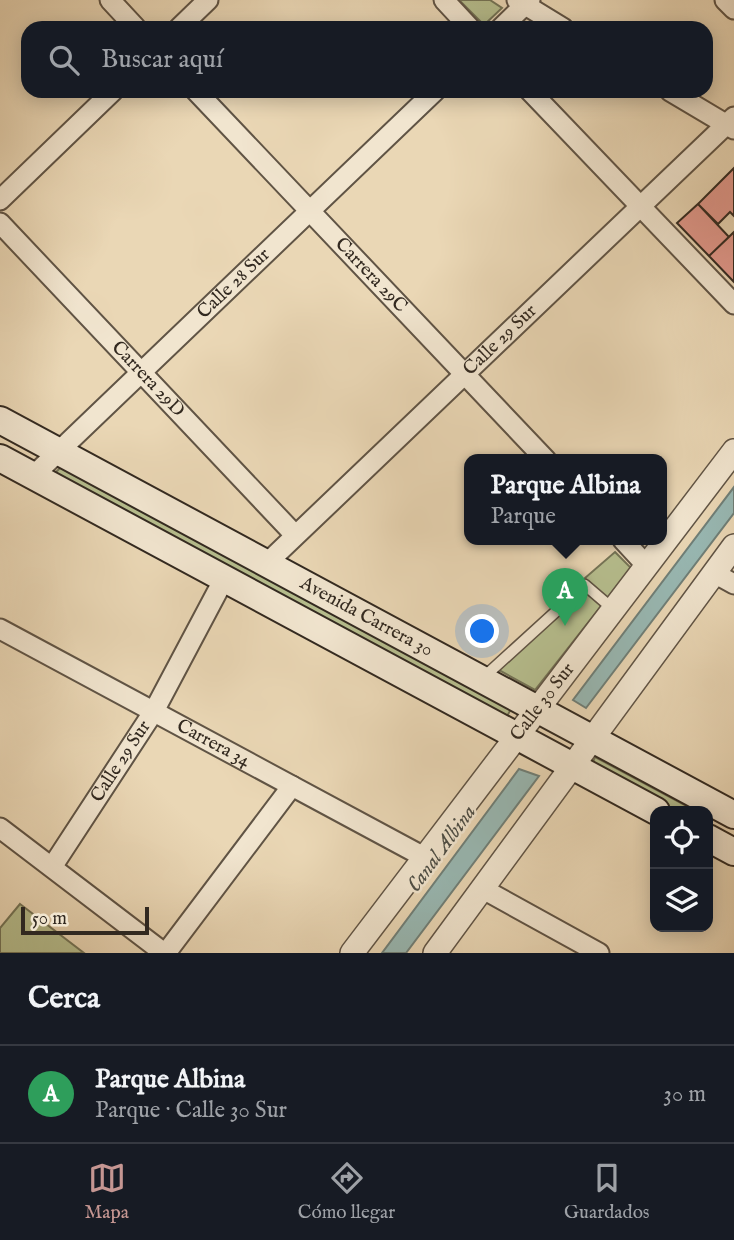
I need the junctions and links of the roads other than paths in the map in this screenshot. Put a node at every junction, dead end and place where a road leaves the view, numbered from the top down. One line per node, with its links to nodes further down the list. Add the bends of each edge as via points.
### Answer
1 (110, 0): 7 (street)
2 (208, 0): 8 (street)
3 (444, 0): 9 (street)
4 (725, 0): 6 (street)
5 (524, 2): 10 (street); 11 (street)
6 (734, 9)
7 (130, 21)
8 (186, 21)
9 (464, 21)
10 (507, 21)
11 (552, 21)
12 (106, 98): 18 (street)
13 (203, 98): 20 (street, Carrera 29C)
14 (428, 98): 20 (street, Calle 28 Sur)
15 (537, 98): 19 (street)
16 (683, 98): 17 (street)
17 (732, 124): 19 (street, Calle 29 Sur)
18 (0, 200)
19 (640, 206): 22 (street); 24 (street, Calle 29 Sur)
20 (310, 211): 23 (street, Calle 28 Sur); 24 (street, Carrera 29C)
21 (0, 223): 23 (street, Carrera 29D)
22 (734, 304)
23 (142, 373): 27 (street, Calle 28 Sur); 31 (street, Carrera 29D)
24 (465, 373): 28 (street, Carrera 29C); 31 (street, Calle 29 Sur)
25 (0, 420): 27 (main road, Avenida Carrera 30)
26 (734, 451): 32 (street, Calle 30 Sur)
27 (59, 452): 30 (street, Calle 28 Sur); 36 (main road, Avenida Carrera 30)
28 (540, 454)
29 (0, 458): 30 (main road, Avenida Carrera 30)
30 (33, 476): 39 (main road, Avenida Carrera 30)
31 (295, 535): 36 (street, Calle 29 Sur)
32 (667, 538)
33 (627, 545): 37 (street)
34 (661, 545): 37 (street, Calle 30 Sur)
35 (734, 546): 38 (street)
36 (266, 564): 43 (main road, Avenida Carrera 30)
37 (646, 565): 41 (street, Calle 30 Sur)
38 (713, 573): 40 (street); 47 (street)
39 (224, 579): 45 (street, Calle 29 Sur); 46 (main road, Avenida Carrera 30)
40 (734, 584)
41 (613, 609): 43 (lane, via 585,585); 44 (street, Calle 30 Sur)
42 (0, 629): 45 (street, Carrera 34)
43 (481, 680): 44 (main road, Avenida Carrera 30)
44 (536, 709): 46 (street, Calle 30 Sur); 47 (main road, Avenida Carrera 30)
45 (154, 711): 49 (street, Carrera 34); 56 (street, Calle 29 Sur)
46 (516, 736): 48 (main road, Avenida Carrera 30); 55 (street, Calle 30 Sur)
47 (590, 739): 48 (street); 51 (main road, Avenida Carrera 30)
48 (572, 767): 50 (main road, Avenida Carrera 30); 57 (street)
49 (292, 786): 55 (street, Carrera 34); 58 (street)
50 (650, 808)
51 (734, 815)
52 (0, 828): 56 (street)
53 (713, 841): 54 (main road)
54 (734, 852)
55 (424, 856): 59 (street, Calle 30 Sur)
56 (52, 867): 58 (street)
57 (483, 889): 60 (street); 61 (street)
58 (165, 953)
59 (352, 953)
60 (435, 953)
61 (599, 953)

